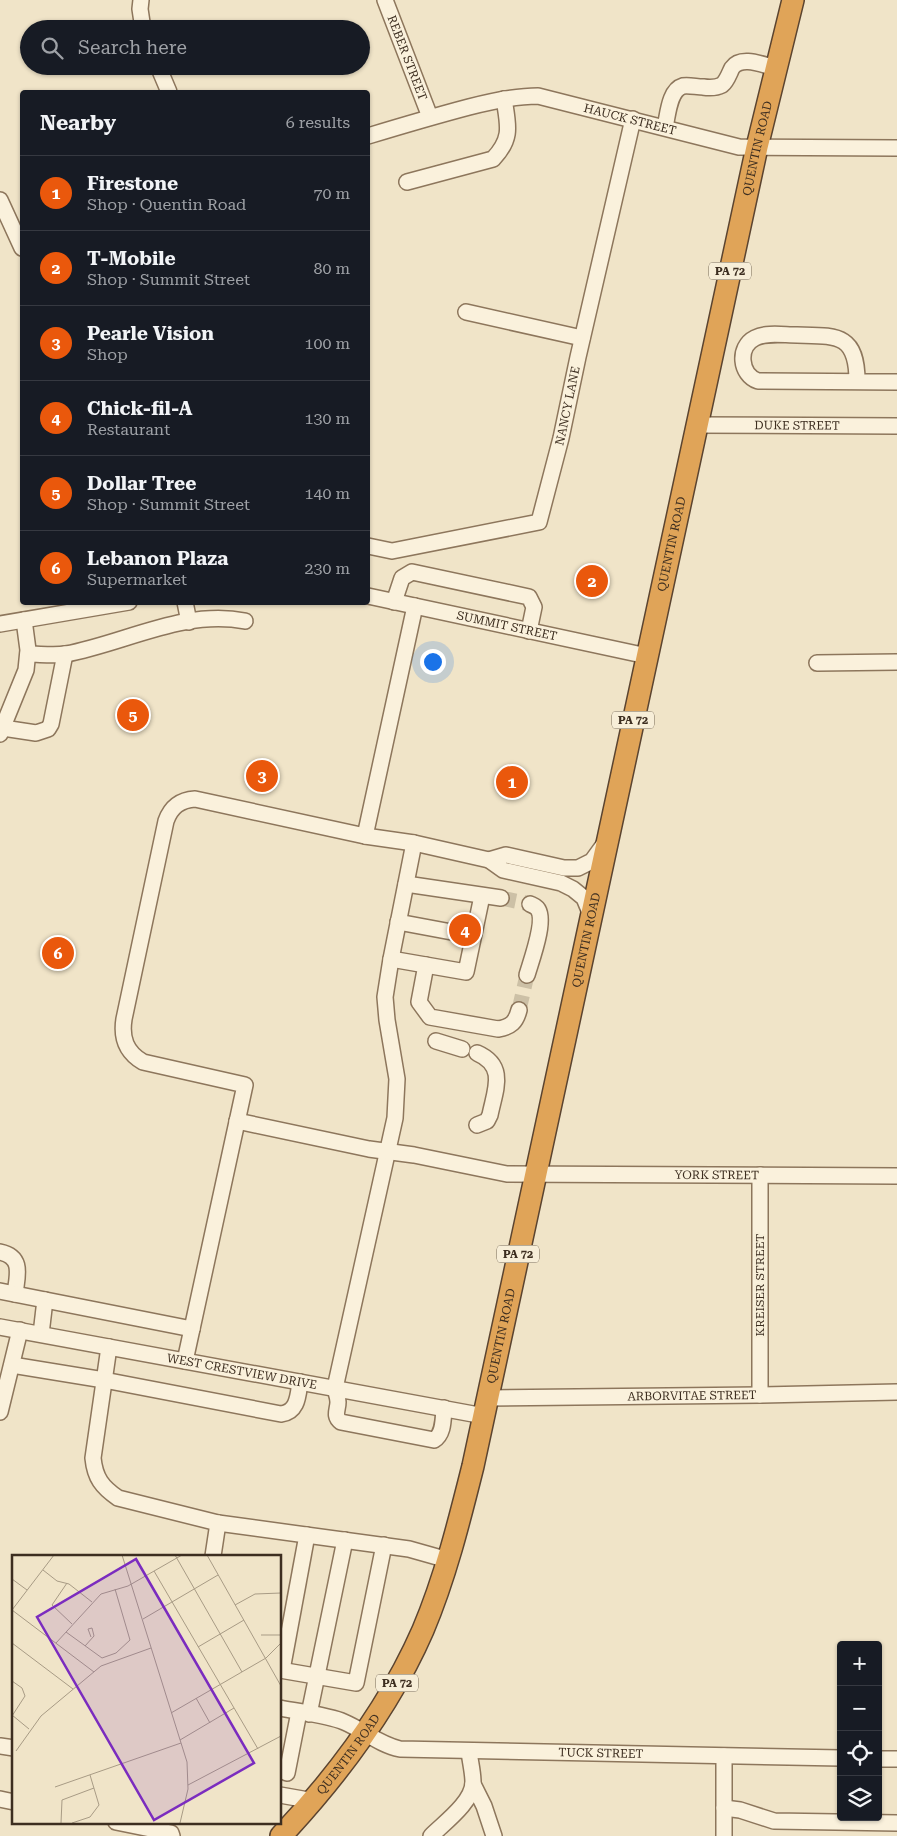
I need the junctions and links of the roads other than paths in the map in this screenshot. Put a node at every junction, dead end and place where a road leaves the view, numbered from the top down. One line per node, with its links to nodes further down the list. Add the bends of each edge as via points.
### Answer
1 (141, 0): 4 (street)
2 (385, 0): 9 (street, REBER STREET)
3 (793, 0): 5 (highway, QUENTIN ROAD / PA 72)
4 (141, 20)
5 (776, 68): 11 (street, via 740,62 722,85 677,89); 13 (highway, QUENTIN ROAD / PA 72)
6 (162, 75): 7 (street)
7 (168, 90)
8 (504, 99): 9 (street, HAUCK STREET); 10 (street, HAUCK STREET, via 538,96); 15 (street, via 509,133 503,149 493,159)
9 (430, 117): 12 (street, HAUCK STREET)
10 (634, 119): 11 (street, HAUCK STREET); 19 (street, NANCY LANE)
11 (665, 127): 13 (street, HAUCK STREET, via 738,147)
12 (370, 135)
13 (757, 147): 14 (street, HAUCK STREET); 22 (highway, QUENTIN ROAD / PA 72)
14 (897, 148)
15 (407, 182)
16 (0, 200): 17 (street)
17 (20, 244)
18 (466, 312): 19 (street)
19 (582, 338): 24 (street, NANCY LANE, via 539,522 392,551)
20 (857, 381): 20 (street, via 854,354 848,345 832,336 767,334 749,343 743,355 746,373 758,381); 21 (street)
21 (897, 382)
22 (697, 425): 23 (street, DUKE STREET); 37 (highway, QUENTIN ROAD / PA 72)
23 (897, 426)
24 (370, 546)
25 (370, 596): 26 (street, SUMMIT STREET)
26 (394, 602): 29 (street, SUMMIT STREET); 34 (street, via 402,578 412,572 528,597 534,606)
27 (112, 605): 30 (street)
28 (186, 605): 32 (street)
29 (415, 606): 34 (street, SUMMIT STREET); 41 (street)
30 (24, 620): 33 (street); 35 (street)
31 (245, 621): 32 (street, via 214,618)
32 (189, 622): 36 (street)
33 (0, 624)
34 (528, 631): 37 (street, SUMMIT STREET)
35 (28, 654): 36 (street); 40 (street, via 23,680)
36 (65, 654): 40 (street, via 48,729 36,733)
37 (647, 656): 42 (highway, QUENTIN ROAD / PA 72)
38 (897, 662): 39 (street)
39 (817, 663)
40 (1, 731)
41 (365, 836): 43 (street); 57 (street, via 195,799 183,801 169,814 122,1035 128,1049 143,1062 245,1085)
42 (608, 840): 44 (street, via 592,860 578,868 506,855); 49 (highway, QUENTIN ROAD / PA 72)
43 (414, 843): 44 (street); 45 (street)
44 (489, 860): 49 (street, via 503,870 574,889 584,898)
45 (406, 884): 46 (street); 50 (street)
46 (482, 896): 47 (street); 51 (street)
47 (501, 898)
48 (530, 904): 54 (street, via 537,908 540,916 539,933)
49 (591, 915): 60 (highway, QUENTIN ROAD / PA 72)
50 (398, 922): 51 (street); 52 (street)
51 (473, 936): 53 (street, via 466,972)
52 (391, 959): 53 (street); 59 (street, via 386,1009 397,1093)
53 (426, 965): 55 (street, via 419,1002 430,1017 498,1029 508,1028)
54 (527, 975)
55 (519, 1010)
56 (436, 1042): 58 (street, via 489,1060 497,1074 490,1115 487,1121)
57 (237, 1121): 59 (street, YORK STREET); 68 (street)
58 (477, 1125)
59 (388, 1152): 60 (street, YORK STREET, via 502,1174); 76 (street)
60 (535, 1175): 61 (street, YORK STREET); 79 (highway, QUENTIN ROAD / PA 72)
61 (760, 1175): 62 (street, YORK STREET); 78 (street, KREISER STREET)
62 (897, 1176)
63 (0, 1252): 65 (street, via 12,1256 17,1264)
64 (0, 1291): 65 (street)
65 (15, 1294): 66 (street)
66 (45, 1300): 68 (street); 70 (street)
67 (0, 1327): 69 (street, WEST CRESTVIEW DRIVE)
68 (192, 1329): 72 (street)
69 (20, 1330): 70 (street, WEST CRESTVIEW DRIVE); 73 (street)
70 (41, 1334): 71 (street, WEST CRESTVIEW DRIVE)
71 (109, 1347): 72 (street, WEST CRESTVIEW DRIVE); 74 (street)
72 (185, 1361): 75 (street, WEST CRESTVIEW DRIVE)
73 (12, 1365): 74 (street); 81 (street)
74 (104, 1380): 75 (street, via 281,1414 288,1414 293,1409); 82 (street, via 93,1458 94,1470 107,1491 118,1498)
75 (300, 1382): 76 (street, WEST CRESTVIEW DRIVE)
76 (335, 1388): 80 (street, WEST CRESTVIEW DRIVE); 80 (street, via 338,1401 336,1415 341,1422 431,1440 439,1437)
77 (897, 1392): 78 (street, ARBORVITAE STREET)
78 (760, 1395): 79 (street, ARBORVITAE STREET)
79 (486, 1407): 80 (street, WEST CRESTVIEW DRIVE); 87 (highway, QUENTIN ROAD / PA 72)
80 (444, 1408)
81 (0, 1412)
82 (218, 1522): 83 (street); 86 (street)
83 (308, 1535): 84 (street); 88 (street)
84 (345, 1540): 85 (street); 89 (street)
85 (384, 1545): 87 (street); 89 (street, via 356,1683)
86 (213, 1555)
87 (448, 1560): 92 (highway, QUENTIN ROAD / PA 72, via 411,1656)
88 (281, 1670): 89 (street)
89 (317, 1677): 91 (street)
90 (281, 1708): 91 (street, TUCK STREET)
91 (304, 1713): 92 (street, TUCK STREET, via 342,1721); 98 (street)
92 (366, 1732): 93 (street, TUCK STREET, via 383,1744 400,1749); 101 (highway, QUENTIN ROAD / PA 72)
93 (469, 1751): 94 (street, TUCK STREET); 99 (street)
94 (724, 1756): 95 (street, TUCK STREET); 102 (street)
95 (837, 1758)
96 (882, 1759): 97 (street)
97 (897, 1759)
98 (287, 1773)
99 (473, 1784): 107 (street, via 460,1808); 108 (street)
100 (281, 1795): 101 (street)
101 (314, 1801): 106 (highway, QUENTIN ROAD / PA 72)
102 (724, 1808): 103 (street, via 774,1821); 109 (street)
103 (897, 1823)
104 (126, 1824): 105 (street, via 171,1833)
105 (172, 1836)
106 (280, 1836)
107 (431, 1836)
108 (494, 1836)
109 (724, 1836)

